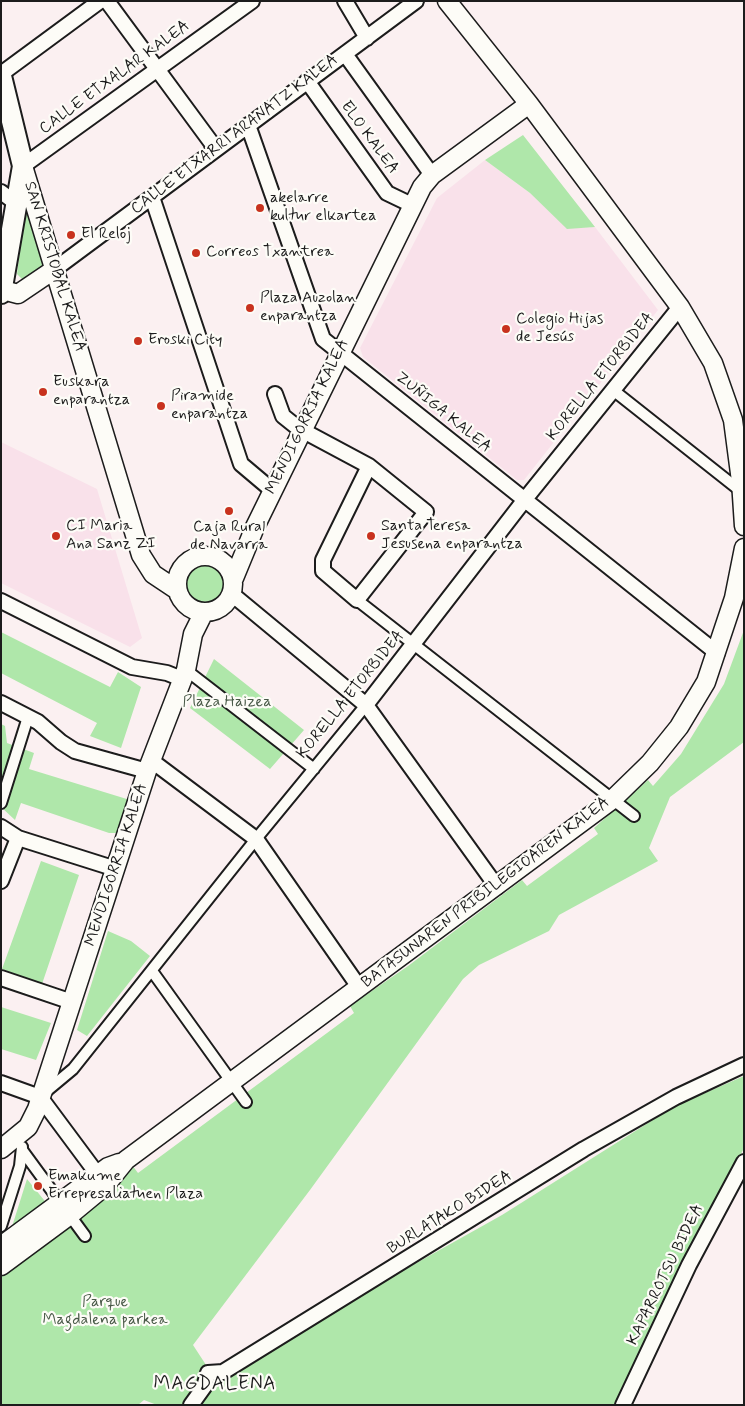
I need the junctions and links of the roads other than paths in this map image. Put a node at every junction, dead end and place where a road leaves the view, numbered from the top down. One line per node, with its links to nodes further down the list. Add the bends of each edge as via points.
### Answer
1 (100, 1): 10 (street)
2 (106, 1): 9 (street)
3 (252, 1): 9 (street, CALLE ETXALAR KALEA)
4 (345, 1): 7 (street)
5 (416, 1): 7 (street, CALLE ETXARRI ARANATZ KALEA)
6 (448, 1): 12 (street)
7 (367, 38): 8 (street, CALLE ETXARRI ARANATZ KALEA)
8 (344, 54): 11 (street, CALLE ETXARRI ARANATZ KALEA); 16 (street)
9 (157, 68): 14 (street); 15 (street, CALLE ETXALAR KALEA)
10 (1, 75): 15 (main road, SAN KRISTOBAL KALEA)
11 (306, 81): 13 (street, CALLE ETXARRI ARANATZ KALEA); 19 (street, ELO KALEA, via 387,193)
12 (529, 104): 16 (street, MENDIGORRIA KALEA); 22 (street)
13 (248, 126): 14 (street, CALLE ETXARRI ARANATZ KALEA); 23 (street, ZUÑIGA KALEA, via 323,338)
14 (216, 149): 17 (street, CALLE ETXARRI ARANATZ KALEA)
15 (23, 166): 18 (main road); 20 (street, SAN KRISTOBAL KALEA)
16 (432, 175): 19 (street, MENDIGORRIA KALEA)
17 (152, 196): 20 (street, CALLE ETXARRI ARANATZ KALEA); 28 (street, via 241,464)
18 (9, 198): 21 (main road)
19 (412, 205): 23 (street, MENDIGORRIA KALEA)
20 (55, 269): 21 (street, CALLE ETXARRI ARANATZ KALEA, via 18,294); 33 (street, SAN KRISTOBAL KALEA)
21 (2, 291)
22 (680, 307): 24 (street, KORELLA ETORBIDEA); 29 (street, via 713,363 733,420)
23 (339, 353): 26 (street, MENDIGORRIA KALEA); 30 (street, ZUÑIGA KALEA)
24 (613, 390): 29 (street); 30 (street, KORELLA ETORBIDEA)
25 (275, 394): 26 (street, via 283,416)
26 (302, 430): 27 (street); 28 (street, MENDIGORRIA KALEA)
27 (369, 466): 39 (street, via 323,560 323,571); 39 (street, via 426,512)
28 (273, 492): 32 (street, MENDIGORRIA KALEA)
29 (743, 492): 31 (street)
30 (526, 498): 43 (street, KORELLA ETORBIDEA); 44 (street, ZUÑIGA KALEA)
31 (744, 526)
32 (255, 527): 35 (street, MENDIGORRIA KALEA, via 238,545); 37 (street, MENDIGORRIA KALEA, via 238,562)
33 (138, 542): 36 (street, SAN KRISTOBAL KALEA, via 149,558 163,567); 38 (street, SAN KRISTOBAL KALEA, via 141,555 153,574)
34 (744, 548): 44 (street, BATASUNAREN PRIBILEGIOAREN KALEA, via 734,598)
35 (212, 556): 36 (street, via 191,560); 37 (street, via 230,569)
36 (180, 571): 38 (street)
37 (233, 586): 41 (street, via 214,610); 47 (street)
38 (182, 598): 41 (street); 42 (street, MENDIGORRIA KALEA)
39 (357, 600): 43 (street)
40 (1, 601): 45 (street, via 132,667)
41 (204, 612): 42 (street, MENDIGORRIA KALEA)
42 (193, 634): 45 (street, MENDIGORRIA KALEA)
43 (414, 646): 47 (street, KORELLA ETORBIDEA); 51 (street)
44 (717, 653): 51 (street, BATASUNAREN PRIBILEGIOAREN KALEA, via 706,682 679,727 650,763)
45 (184, 674): 49 (street, MENDIGORRIA KALEA); 50 (street)
46 (1, 703): 48 (street)
47 (366, 705): 50 (street, KORELLA ETORBIDEA); 59 (street)
48 (28, 717): 49 (street, via 75,751); 52 (street)
49 (150, 766): 56 (street); 57 (street, MENDIGORRIA KALEA)
50 (314, 770): 56 (street, KORELLA ETORBIDEA)
51 (613, 799): 53 (street); 59 (street, BATASUNAREN PRIBILEGIOAREN KALEA)
52 (1, 802)
53 (634, 816)
54 (1, 827): 55 (street)
55 (18, 838): 57 (street); 58 (street)
56 (256, 839): 60 (street, KORELLA ETORBIDEA); 62 (street)
57 (116, 869): 63 (street, MENDIGORRIA KALEA)
58 (1, 881)
59 (497, 887): 62 (street, BATASUNAREN PRIBILEGIOAREN KALEA)
60 (152, 971): 65 (street); 67 (street, KORELLA ETORBIDEA, via 73,1069)
61 (1, 978): 63 (street)
62 (360, 987): 65 (street, BATASUNAREN PRIBILEGIOAREN KALEA)
63 (72, 1002): 67 (street, MENDIGORRIA KALEA)
64 (744, 1065): 79 (street, BURLATAKO BIDEA, via 676,1097 584,1150 223,1372 208,1373 204,1387)
65 (231, 1082): 68 (street); 71 (street, BATASUNAREN PRIBILEGIOAREN KALEA)
66 (1, 1083): 67 (street)
67 (40, 1096): 69 (street, MENDIGORRIA KALEA); 73 (street)
68 (246, 1102)
69 (22, 1142): 70 (street); 74 (street); 75 (street, via 20,1166)
70 (1, 1149)
71 (126, 1160): 73 (street, BATASUNAREN PRIBILEGIOAREN KALEA); 74 (street, BATASUNAREN PRIBILEGIOAREN KALEA, via 105,1186)
72 (744, 1162): 80 (street, KAPARROTSU BIDEA, via 689,1265)
73 (98, 1175): 74 (street, BATASUNAREN PRIBILEGIOAREN KALEA)
74 (66, 1209): 76 (street); 77 (street, BATASUNAREN PRIBILEGIOAREN KALEA); 78 (street, BATASUNAREN PRIBILEGIOAREN KALEA)
75 (1, 1226)
76 (85, 1236)
77 (1, 1246)
78 (1, 1266)
79 (191, 1405)
80 (623, 1405)

